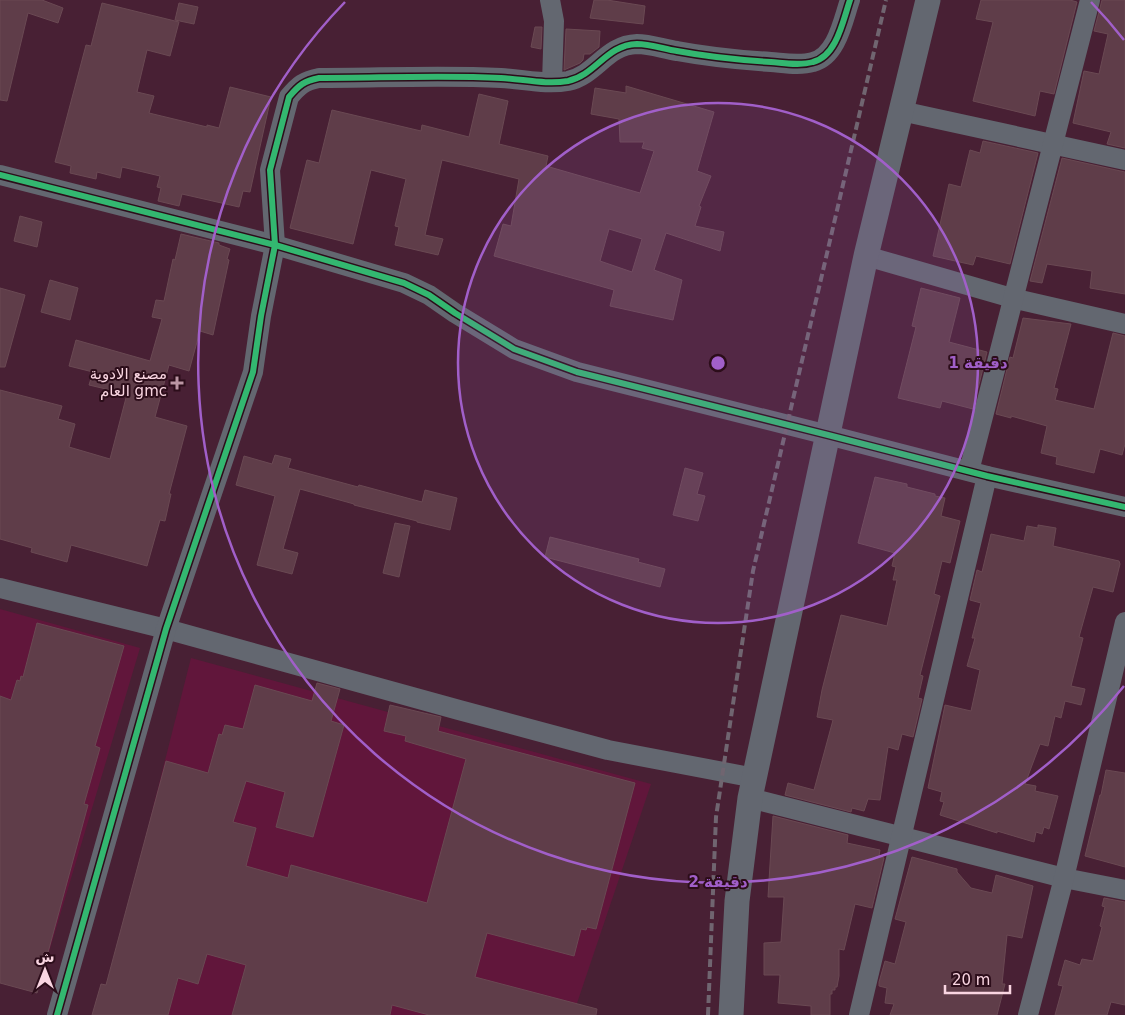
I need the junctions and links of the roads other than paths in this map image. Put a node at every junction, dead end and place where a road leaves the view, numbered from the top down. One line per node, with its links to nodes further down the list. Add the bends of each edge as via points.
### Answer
1 (550, 0): 5 (street, via 554,21)
2 (850, 0): 5 (street, via 835,42 828,53 813,62 735,59 639,44 612,51 589,71 569,81)
3 (928, 0): 6 (street)
4 (1090, 0): 7 (street)
5 (552, 82): 10 (street, via 500,78 306,80 289,97 270,170)
6 (901, 111): 7 (street); 11 (street)
7 (1052, 144): 8 (street); 12 (street)
8 (1125, 160)
9 (0, 175): 10 (street)
10 (275, 245): 14 (street, via 404,283 429,294 514,349 577,372); 19 (street, via 253,372)
11 (866, 256): 12 (street); 14 (street)
12 (1012, 298): 13 (street); 15 (street)
13 (1125, 324)
14 (828, 434): 15 (street); 20 (street)
15 (978, 474): 16 (street); 21 (street)
16 (1125, 507)
17 (0, 588): 19 (street)
18 (1125, 622): 22 (street)
19 (166, 629): 20 (street); 24 (street)
20 (753, 788): 21 (street); 25 (street, via 737,901)
21 (900, 837): 22 (street); 26 (street)
22 (1064, 878): 23 (street); 27 (street)
23 (1125, 890)
24 (57, 1015)
25 (731, 1015)
26 (859, 1015)
27 (1028, 1015)

